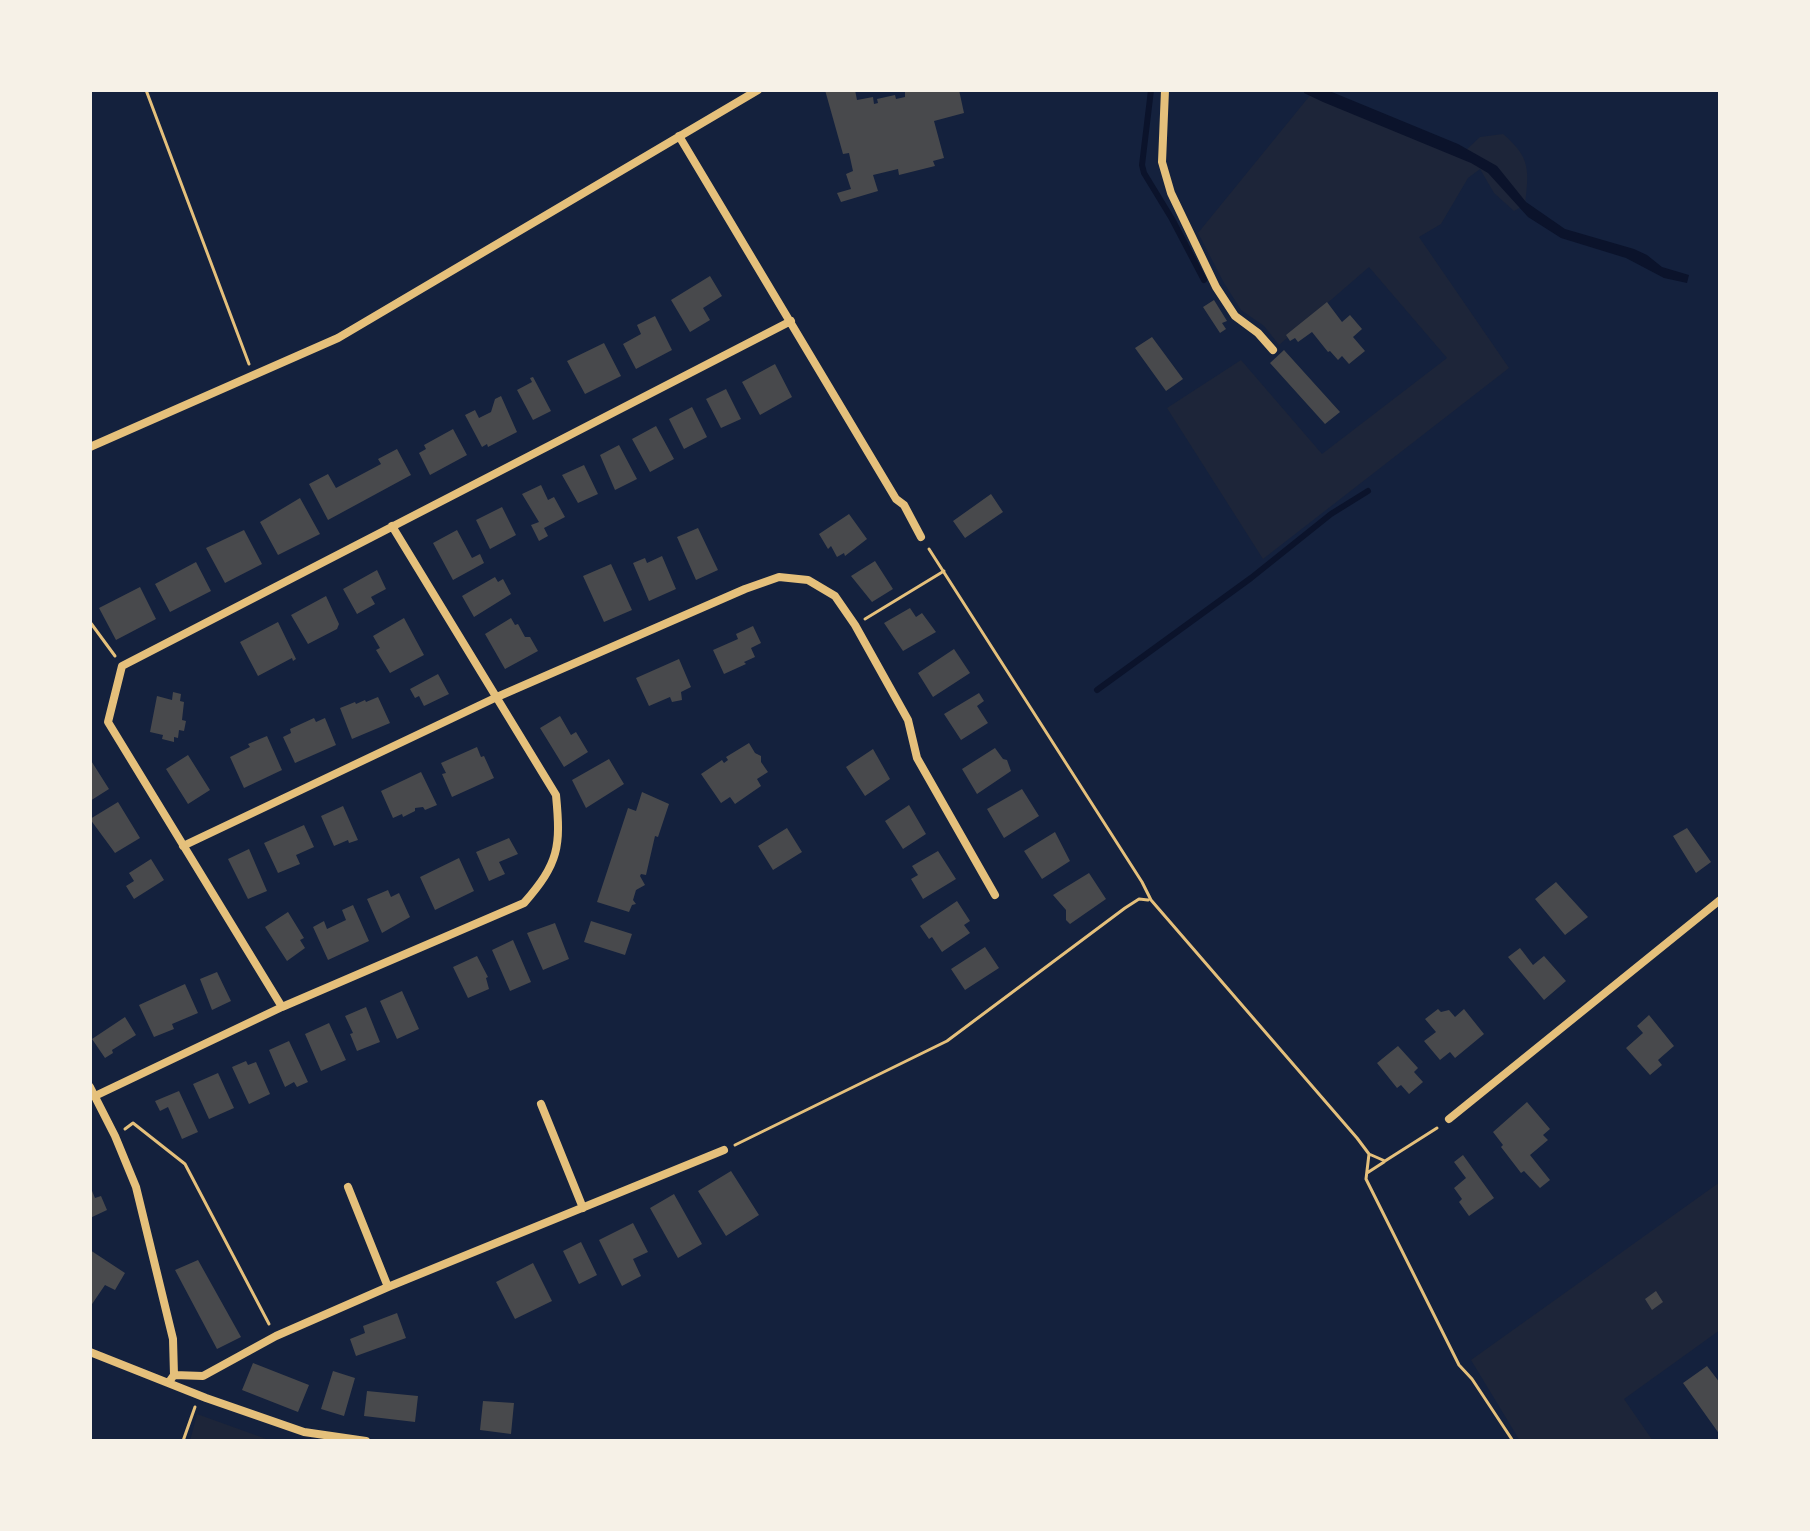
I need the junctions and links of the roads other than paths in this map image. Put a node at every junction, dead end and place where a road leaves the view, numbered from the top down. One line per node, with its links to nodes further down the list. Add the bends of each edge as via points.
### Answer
1 (758, 90): 3 (street)
2 (1165, 90): 5 (street, via 1162,162 1171,193 1216,287 1235,316)
3 (679, 136): 4 (street); 6 (street, via 338,338)
4 (791, 321): 7 (street); 8 (street)
5 (1273, 350)
6 (90, 447)
7 (392, 526): 9 (street); 10 (street, via 122,666 108,722)
8 (921, 537)
9 (497, 697): 10 (street); 11 (street, via 745,589 779,577 808,580 835,596 855,625 908,720 917,758); 13 (street, via 556,795 560,834 548,876 524,903)
10 (183, 846): 13 (street)
11 (995, 895)
12 (1720, 900): 16 (street)
13 (282, 1007): 14 (street)
14 (93, 1092): 22 (street, via 136,1187 173,1339)
15 (541, 1104): 19 (street)
16 (1449, 1119)
17 (724, 1150): 19 (street)
18 (348, 1187): 20 (street)
19 (583, 1208): 20 (street)
20 (388, 1287): 22 (street, via 276,1336 203,1376)
21 (90, 1352): 22 (street)
22 (171, 1378): 23 (street, via 201,1395 304,1432)
23 (366, 1441)

